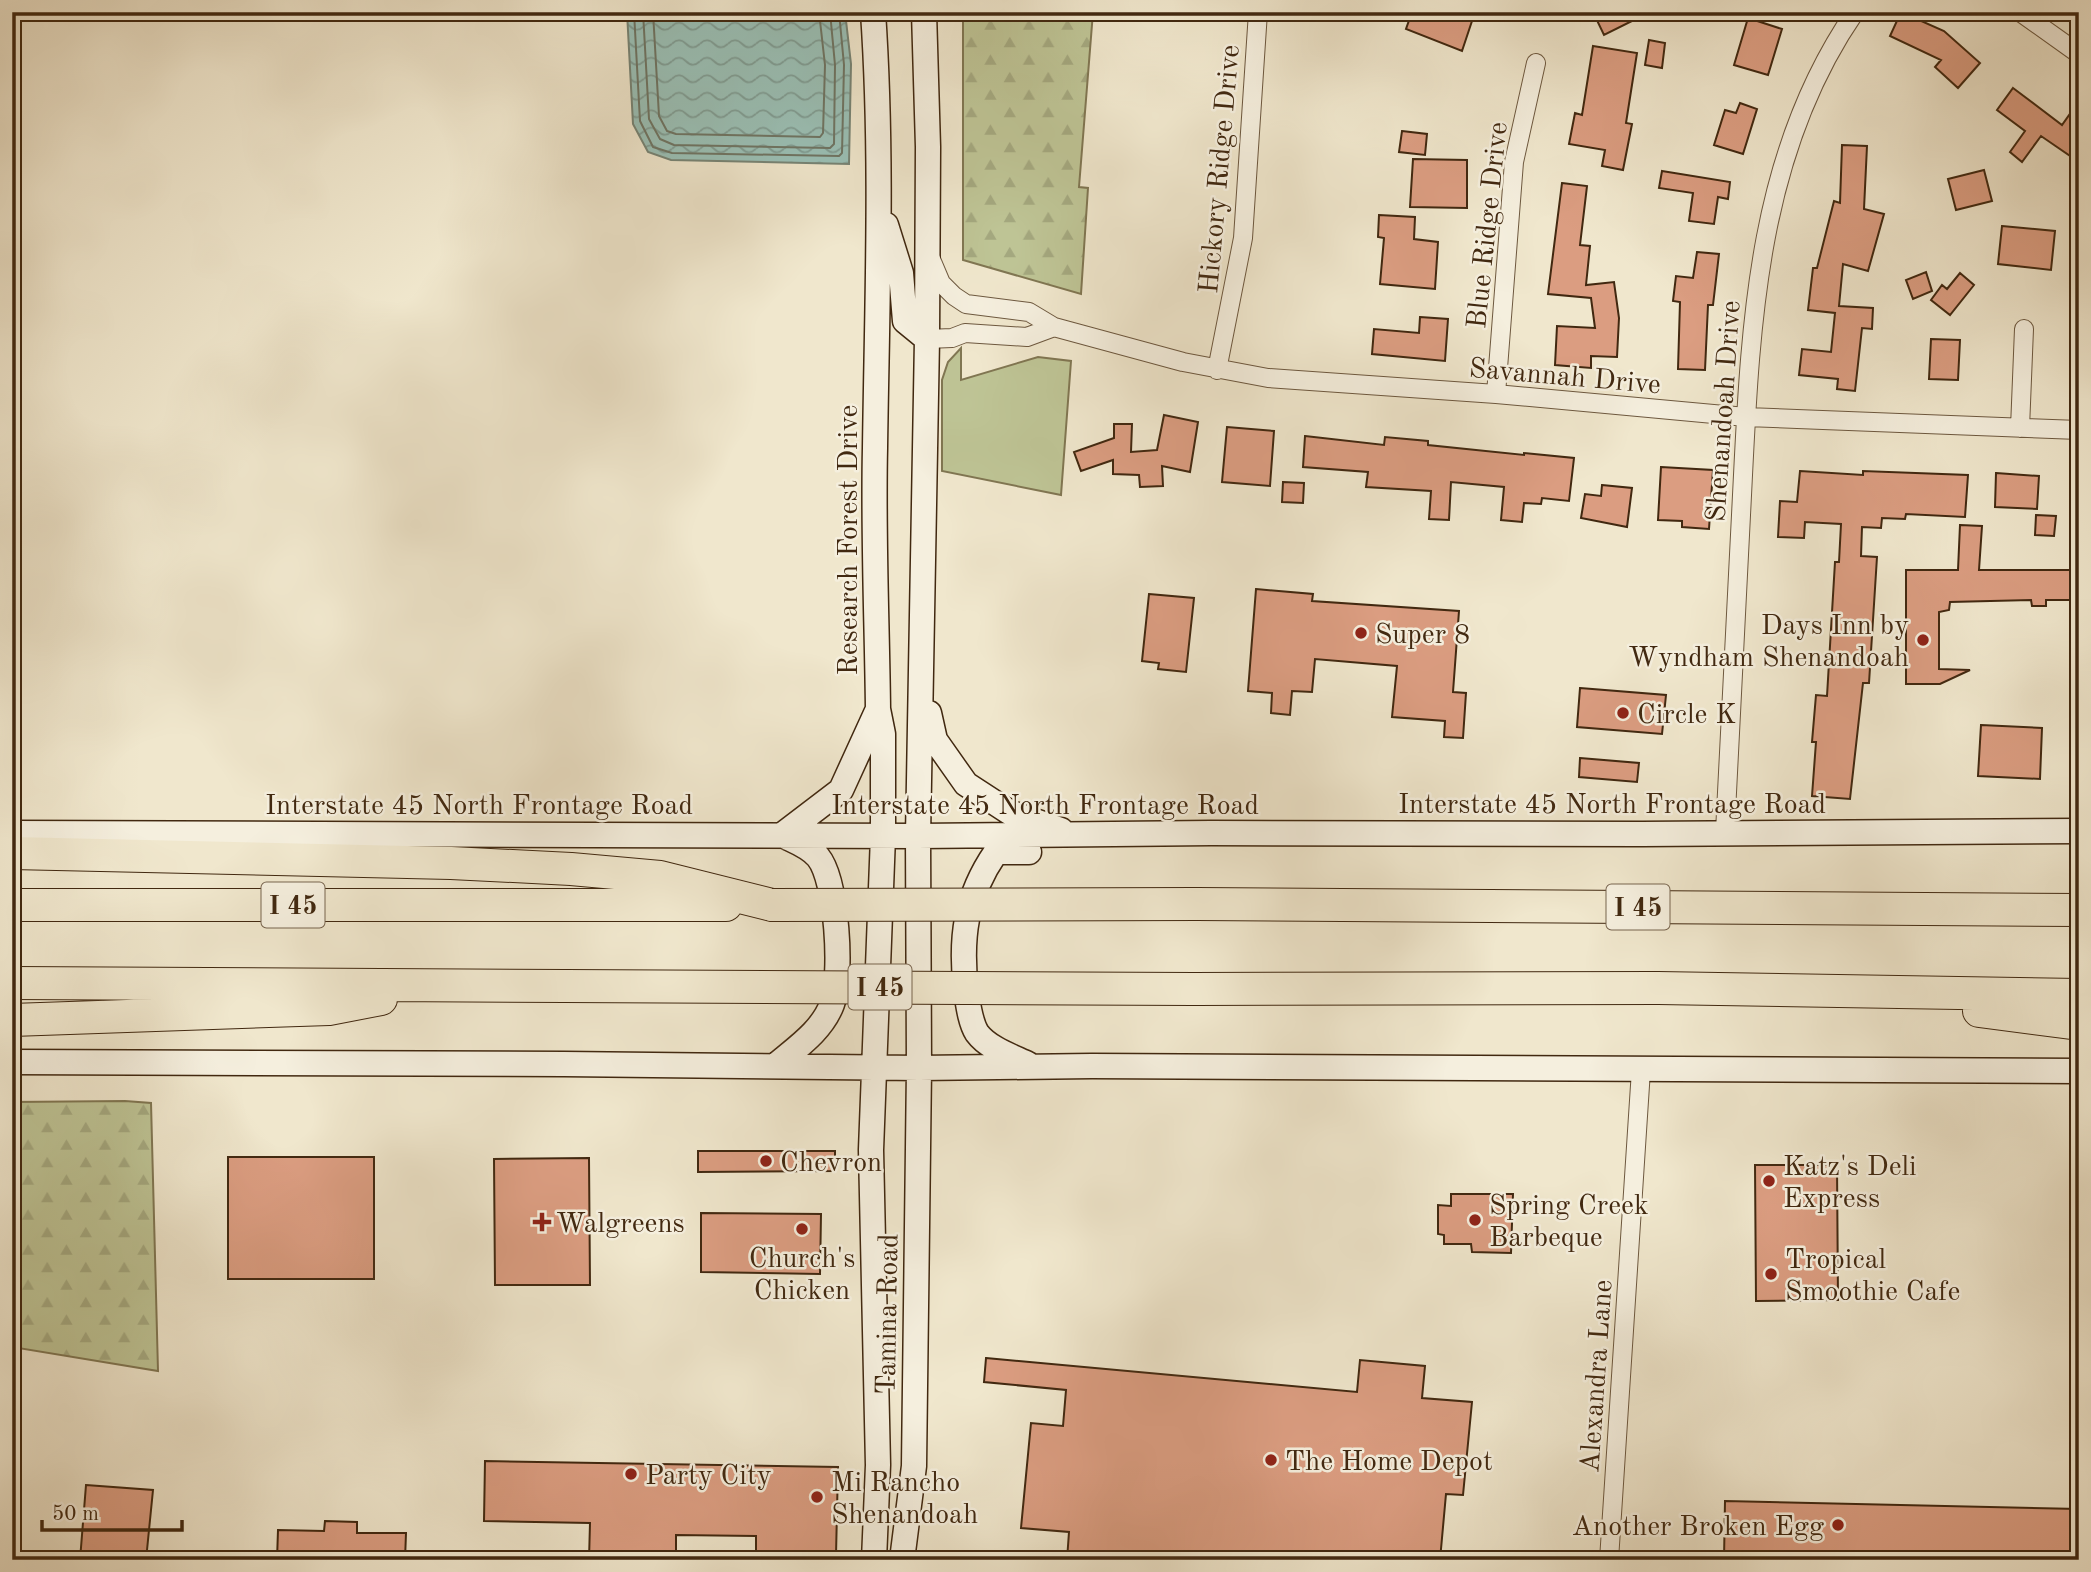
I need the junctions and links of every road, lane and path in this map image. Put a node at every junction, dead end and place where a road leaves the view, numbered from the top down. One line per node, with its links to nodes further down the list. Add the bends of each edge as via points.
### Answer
1 (873, 12): 8 (main road, Research Forest Drive)
2 (924, 12): 9 (main road)
3 (1258, 12): 13 (street, Hickory Ridge Drive, via 1242,238)
4 (1855, 12): 15 (street, Shenandoah Drive, via 1831,47 1778,181 1756,291)
5 (2020, 12): 6 (street)
6 (2079, 54)
7 (1536, 63): 14 (street, Blue Ridge Drive, via 1514,162)
8 (880, 204): 12 (main road, via 901,273 905,321); 19 (main road, Research Forest Drive, via 874,452)
9 (927, 249): 10 (street, Savannah Drive, via 942,283 965,304 1029,312); 12 (main road)
10 (1054, 327): 12 (street, via 1027,337 965,332 952,338); 13 (street, Savannah Drive)
11 (2024, 329): 16 (street)
12 (927, 339): 18 (main road)
13 (1217, 370): 14 (street, Savannah Drive, via 1314,382)
14 (1496, 394): 15 (street, Savannah Drive)
15 (1746, 417): 16 (street, Savannah Drive); 21 (street, Shenandoah Drive)
16 (2020, 428): 17 (street, Savannah Drive)
17 (2079, 430)
18 (921, 677): 25 (main road); 26 (main road, via 935,740 966,784 1009,812)
19 (878, 709): 23 (main road, via 841,790); 24 (main road, Research Forest Drive, via 883,734)
20 (2079, 831): 21 (main road, Interstate 45 North Frontage Road)
21 (1726, 832): 26 (main road, Interstate 45 North Frontage Road)
22 (12, 833): 23 (main road, Interstate 45 North Frontage Road)
23 (782, 835): 24 (main road, Interstate 45 North Frontage Road); 38 (main road, via 820,858 832,888 836,976 833,1002 820,1026)
24 (883, 836): 25 (main road, Interstate 45 North Frontage Road); 39 (main road, Research Forest Drive)
25 (918, 836): 26 (main road, Interstate 45 North Frontage Road); 41 (main road)
26 (1078, 836): 40 (main road, via 1066,851 996,852 979,877 964,925 964,972 977,1033 1000,1051)
27 (12, 853): 29 (highway, via 570,869 660,877)
28 (12, 905): 29 (highway, I 45)
29 (772, 905): 30 (highway, I 45, bridge)
30 (2079, 910)
31 (12, 983): 32 (highway, I 45)
32 (452, 985): 33 (highway, I 45, bridge); 35 (highway, via 329,1009)
33 (1910, 993): 34 (highway, I 45); 36 (highway, via 1975,1010)
34 (2079, 995)
35 (12, 1020)
36 (2079, 1024)
37 (12, 1062): 38 (main road)
38 (775, 1066): 39 (main road)
39 (874, 1067): 41 (main road); 44 (main road, Tamina Road, via 871,1150 878,1465)
40 (1035, 1067): 41 (main road); 42 (main road)
41 (919, 1068): 45 (main road, Tamina Road, via 915,1466)
42 (1641, 1070): 43 (main road); 46 (street, Alexandra Lane)
43 (2079, 1071)
44 (874, 1560)
45 (902, 1560)
46 (1609, 1560)

